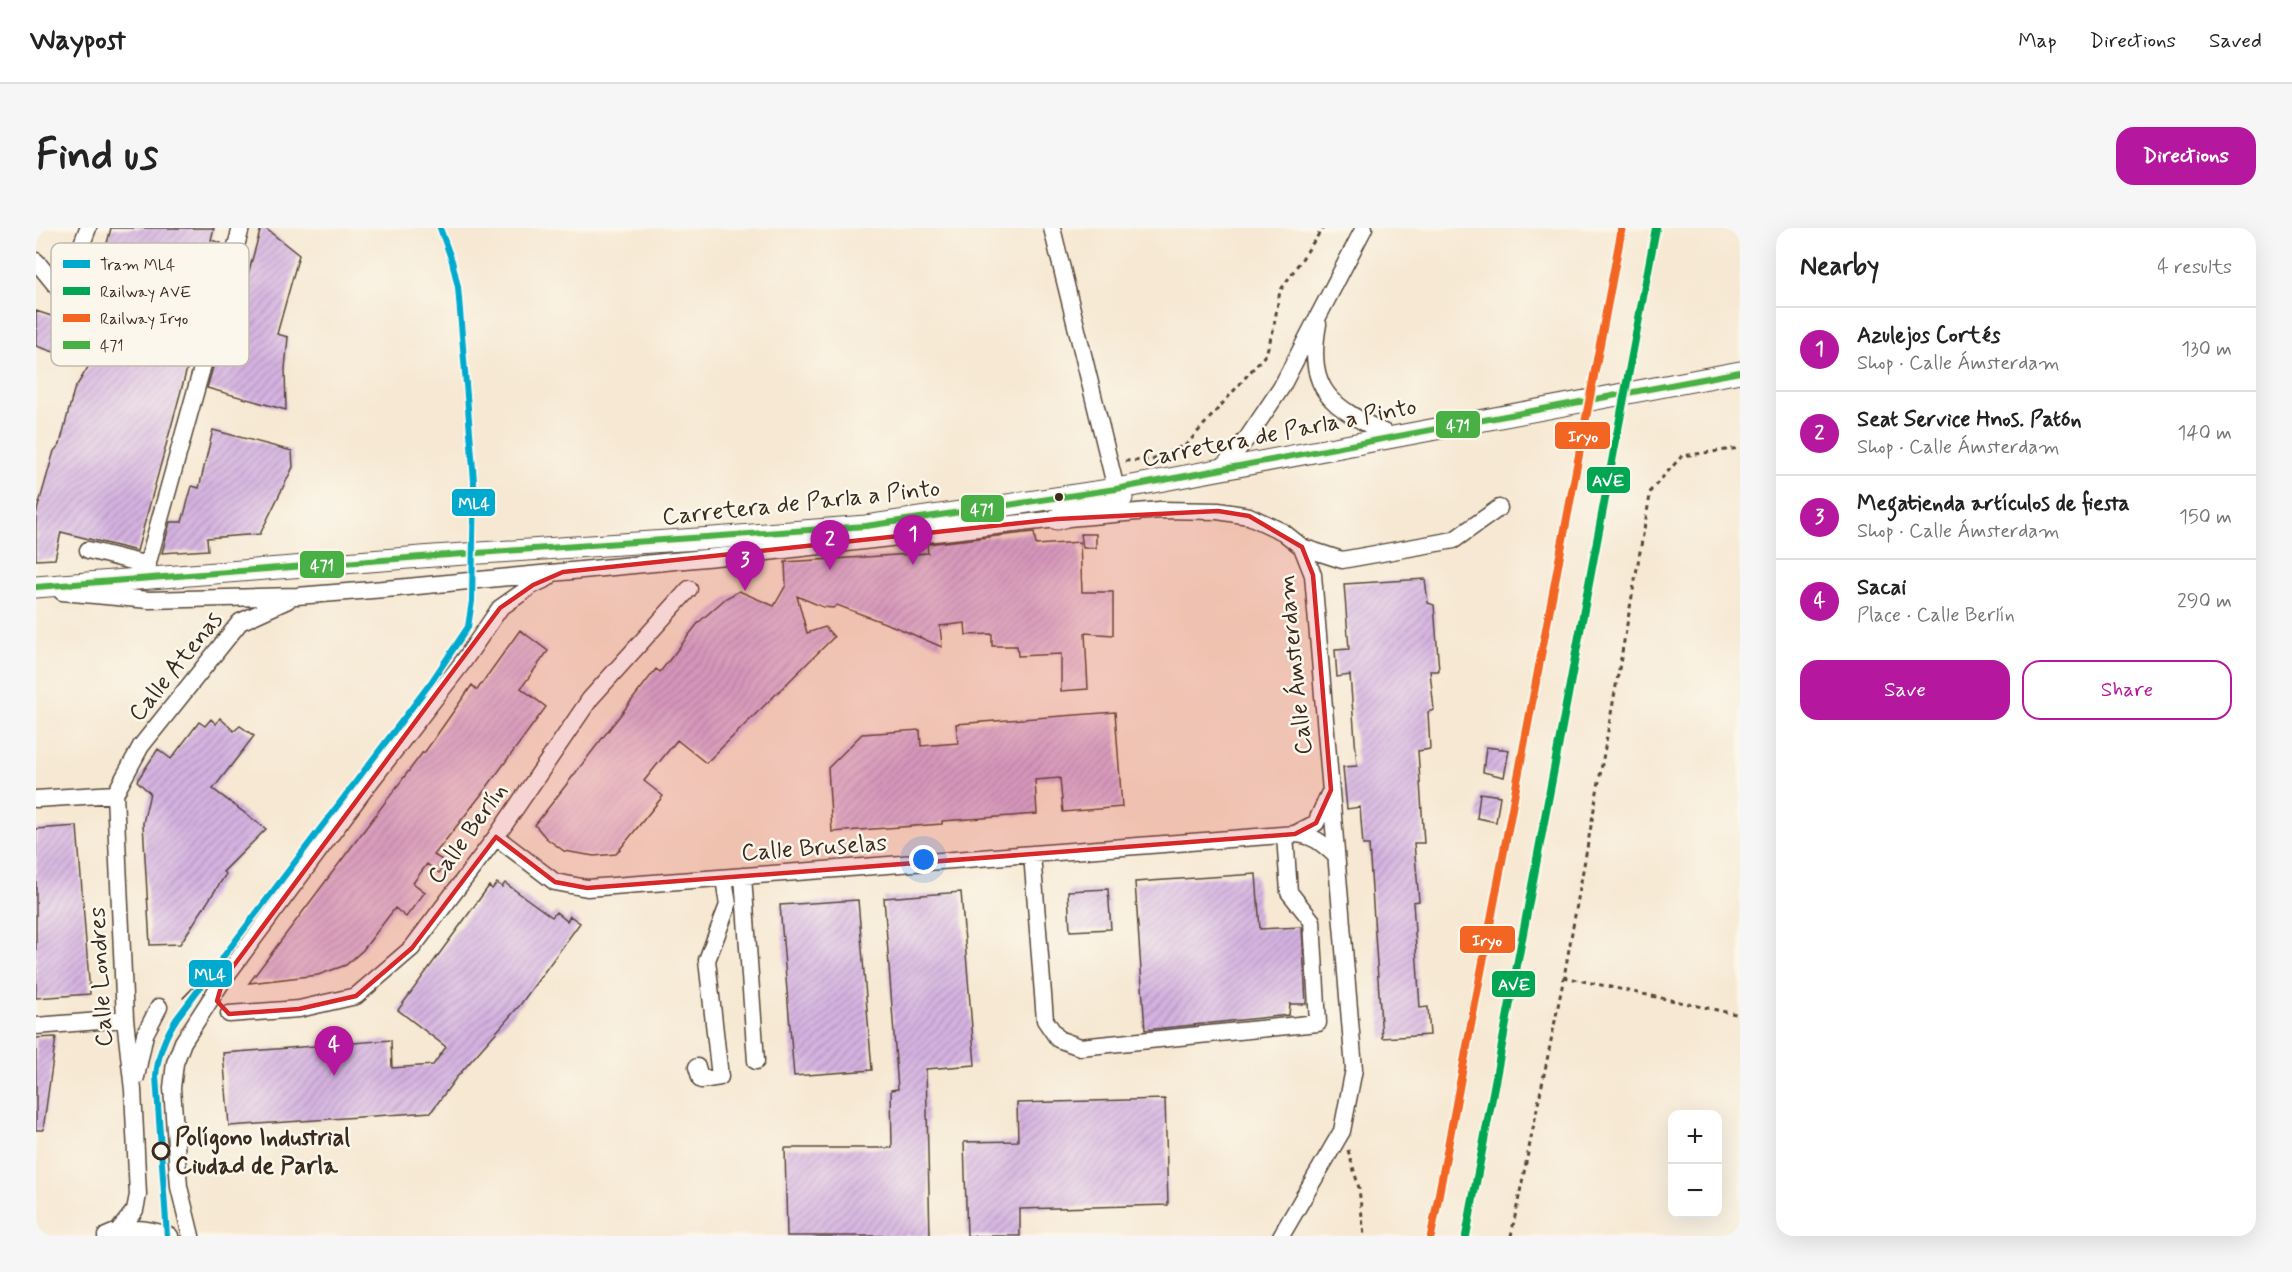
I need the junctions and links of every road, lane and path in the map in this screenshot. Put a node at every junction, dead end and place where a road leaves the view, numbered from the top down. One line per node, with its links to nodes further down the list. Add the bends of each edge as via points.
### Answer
1 (88, 228): 6 (street)
2 (241, 228): 7 (street)
3 (1052, 228): 15 (street)
4 (1323, 228): 15 (path, via 1280,291 1266,354 1187,444 1152,460)
5 (1364, 228): 10 (street)
6 (82, 243)
7 (237, 243)
8 (37, 268): 9 (street)
9 (51, 282)
10 (1321, 309): 13 (street, via 1314,344 1316,373 1325,392 1337,407); 16 (street, via 1281,388)
11 (203, 366): 23 (street)
12 (1740, 372): 13 (main road, Carretera de Parla a Pinto)
13 (1393, 437): 16 (main road, Carretera de Parla a Pinto)
14 (1740, 448): 37 (path, via 1682,456 1651,490)
15 (1111, 461): 18 (street)
16 (1222, 468): 17 (main road, Carretera de Parla a Pinto)
17 (1200, 473): 18 (main road, Carretera de Parla a Pinto); 20 (main road)
18 (1116, 489): 23 (main road, Carretera de Parla a Pinto, via 866,526)
19 (1499, 508): 21 (street, via 1454,540 1342,560)
20 (1058, 519): 21 (street, Calle Ámsterdam, via 1160,510 1218,511 1249,516 1283,532); 24 (street, Calle Ámsterdam)
21 (1302, 547): 28 (street, Calle Ámsterdam, via 1313,575)
22 (88, 550): 23 (street)
23 (145, 572): 25 (main road, Carretera de Parla a Pinto)
24 (563, 572): 27 (street, Calle Ámsterdam); 38 (street, via 533,585 500,608)
25 (36, 589): 27 (street, Calle Ámsterdam, via 149,600)
26 (689, 589): 32 (street, Calle Berlín, via 590,699)
27 (297, 596): 29 (street, Calle Atenas, via 240,622 141,746)
28 (1330, 790): 31 (street, via 1316,823); 34 (street, Calle Ámsterdam)
29 (115, 794): 30 (street); 43 (street, Calle Londres)
30 (36, 799)
31 (1290, 835): 33 (street, Calle Bruselas); 33 (street, via 1289,892 1312,921 1318,1023 1080,1047 1058,1039 1045,1020); 34 (street, via 1322,842)
32 (496, 837): 36 (street, Calle Bruselas, via 555,882 587,888); 40 (street, Calle Berlín, via 412,948 356,996 299,1009)
33 (1032, 854): 35 (street, Calle Bruselas)
34 (1336, 856): 48 (street, Calle Ámsterdam, via 1353,1069)
35 (743, 876): 36 (street, Calle Bruselas); 45 (street)
36 (724, 878): 46 (street, via 728,905 707,960 720,1077 701,1080)
37 (1564, 977): 41 (path); 54 (path)
38 (216, 990): 40 (street, via 217,1001); 42 (street)
39 (159, 1007): 47 (street, via 145,1034)
40 (229, 1014): 42 (street, Calle Berlín)
41 (1740, 1015)
42 (200, 1016): 51 (street, via 183,1042 172,1081 179,1186)
43 (125, 1019): 44 (street); 47 (street, Calle Londres)
44 (36, 1026)
45 (756, 1061)
46 (697, 1067)
47 (133, 1090): 49 (street, Calle Londres, via 137,1204 131,1216)
48 (1342, 1131): 52 (street, Calle Ámsterdam); 53 (path, via 1359,1188)
49 (112, 1233): 50 (street, via 148,1230)
50 (170, 1236)
51 (191, 1236)
52 (1281, 1236)
53 (1364, 1236)
54 (1511, 1236)

